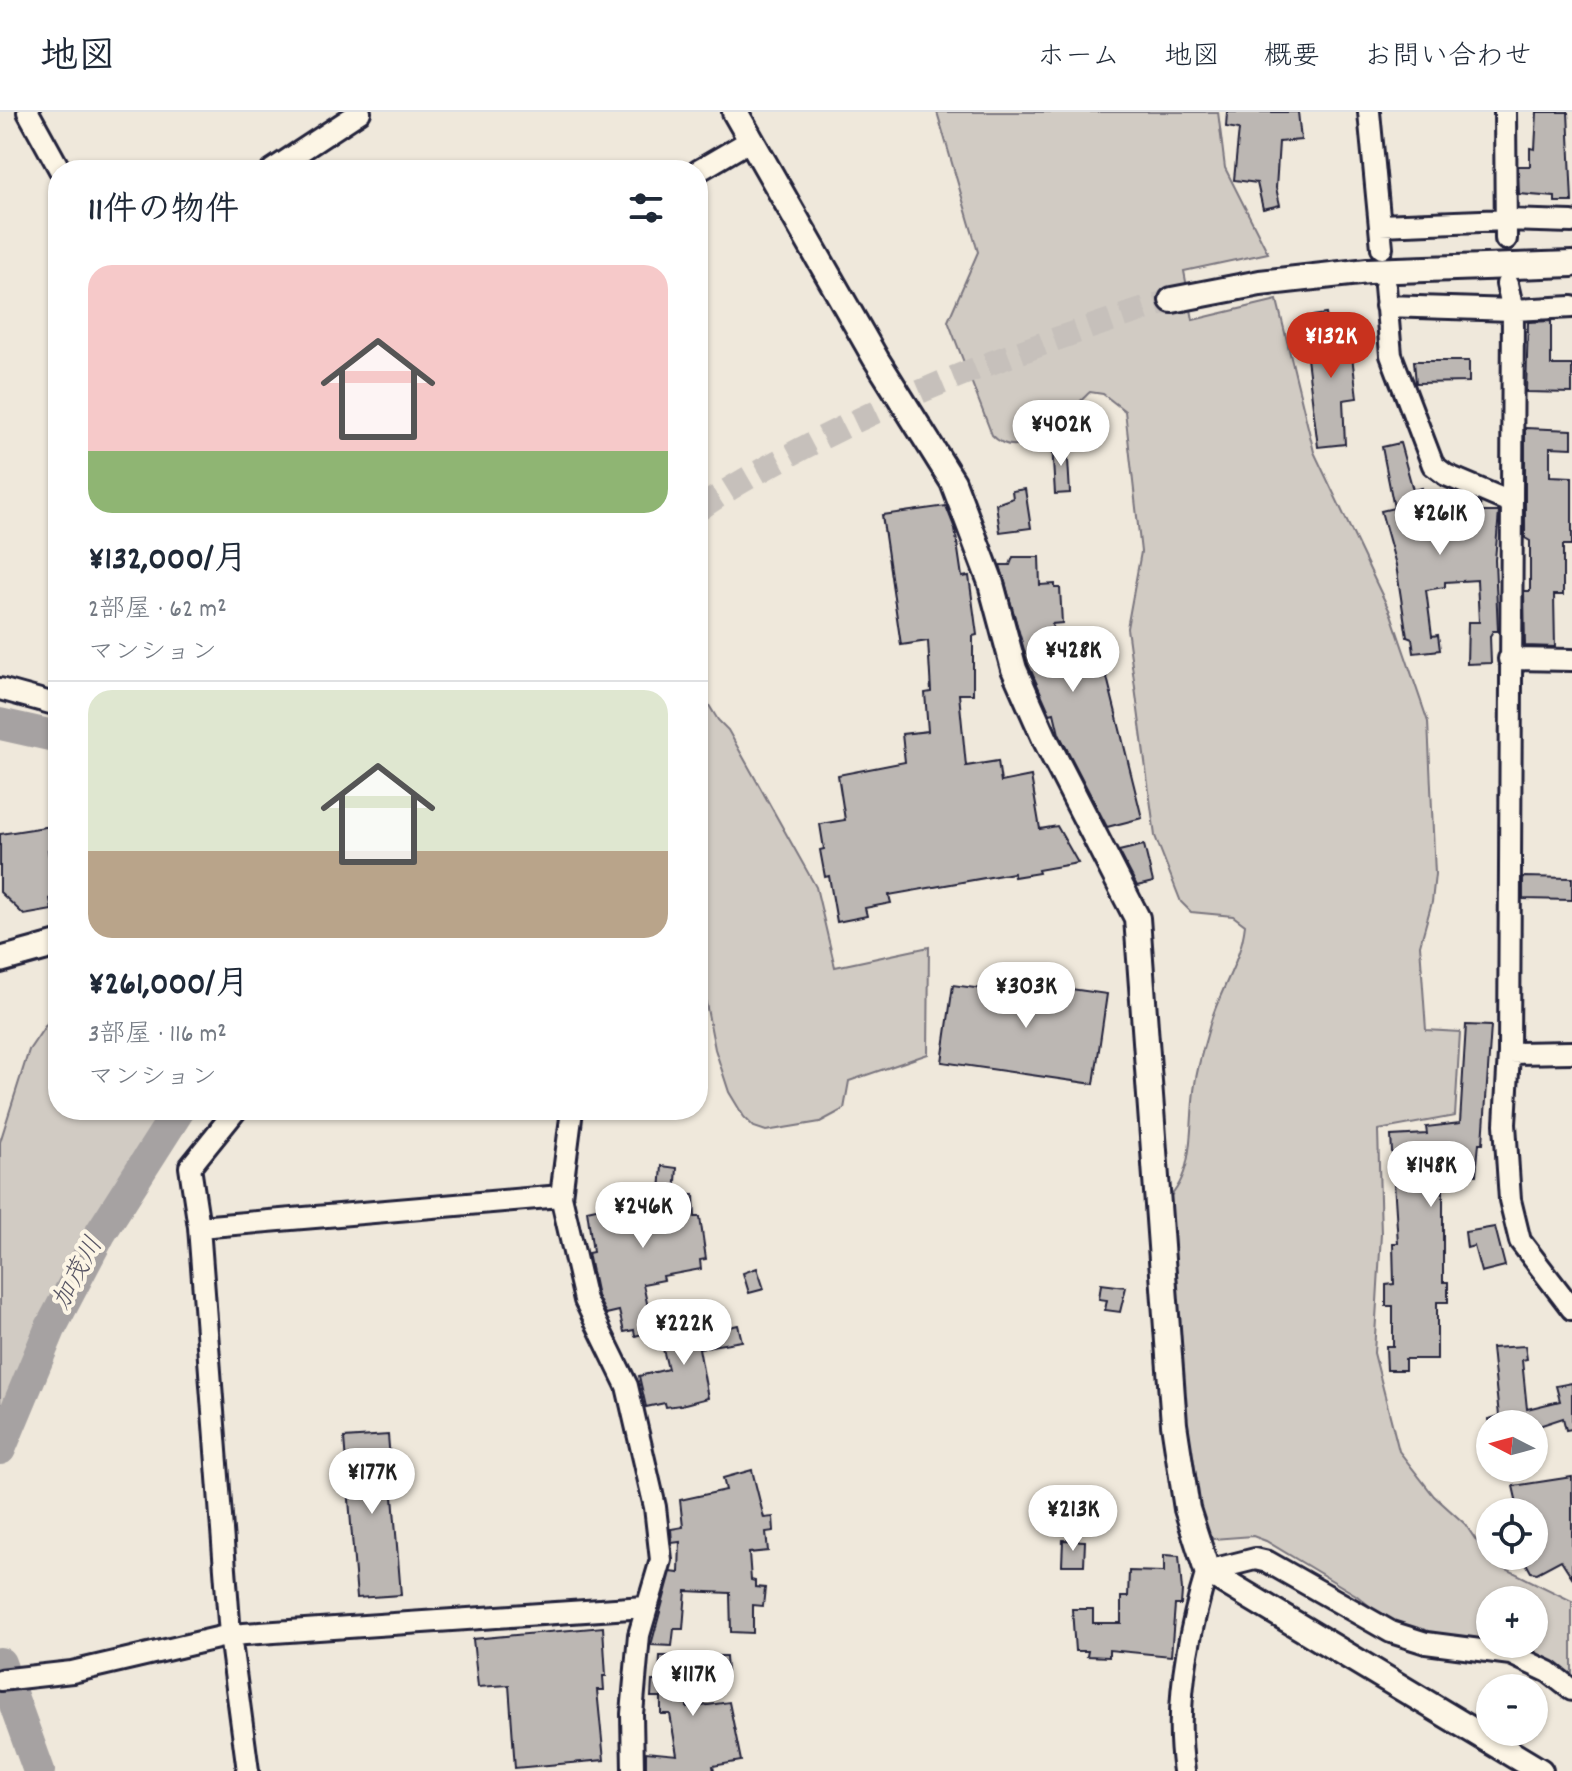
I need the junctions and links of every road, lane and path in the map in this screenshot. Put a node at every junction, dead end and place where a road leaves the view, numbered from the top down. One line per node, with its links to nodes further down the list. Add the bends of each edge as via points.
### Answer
1 (28, 112): 7 (street)
2 (360, 112): 8 (street)
3 (735, 112): 6 (street)
4 (1369, 112): 11 (street)
5 (1505, 112): 12 (street)
6 (751, 140): 9 (street); 33 (street, via 953,482 990,580 1014,669 1137,918 1174,1424 1187,1509)
7 (54, 160)
8 (287, 160)
9 (708, 165)
10 (1572, 222): 12 (street)
11 (1380, 225): 12 (street); 13 (street)
12 (1506, 229)
13 (1382, 248)
14 (1572, 264): 16 (street, via 1368,271)
15 (1507, 284): 18 (street)
16 (1172, 300)
17 (1572, 307): 18 (street)
18 (1513, 310): 19 (street); 19 (street, via 1385,296 1391,355 1433,465)
19 (1510, 502): 20 (street)
20 (1509, 659): 21 (street); 27 (street)
21 (1572, 660)
22 (0, 689): 23 (street)
23 (48, 702)
24 (48, 947): 25 (street)
25 (0, 960)
26 (1572, 1052): 27 (street)
27 (1509, 1053): 32 (street, via 1505,1124 1510,1200 1520,1241)
28 (228, 1120): 31 (street, via 190,1167)
29 (571, 1120): 30 (street)
30 (561, 1196): 31 (street); 34 (street, via 585,1300 627,1386 655,1507 661,1560)
31 (199, 1227): 35 (street)
32 (1572, 1309)
33 (1207, 1571): 37 (street, via 1255,1559 1268,1562 1391,1632 1426,1643 1511,1654); 40 (street, via 1184,1671); 41 (street)
34 (645, 1607): 35 (street); 39 (street, via 632,1714)
35 (230, 1635): 36 (street, via 72,1672); 38 (street)
36 (0, 1680)
37 (1572, 1690)
38 (248, 1771)
39 (633, 1771)
40 (1184, 1771)
41 (1540, 1771)

